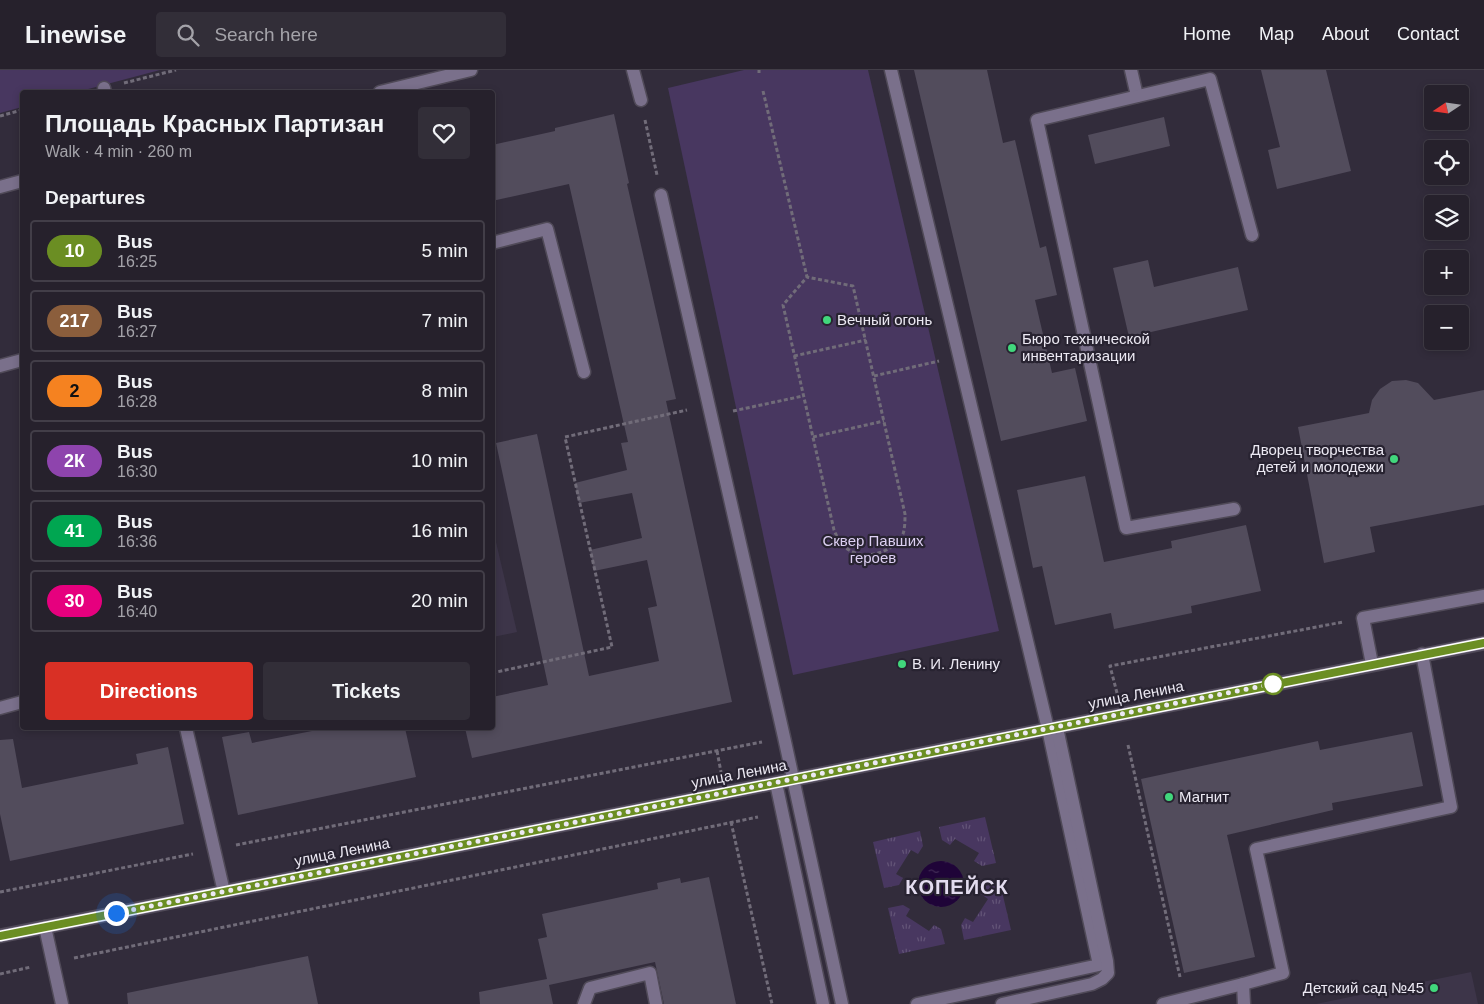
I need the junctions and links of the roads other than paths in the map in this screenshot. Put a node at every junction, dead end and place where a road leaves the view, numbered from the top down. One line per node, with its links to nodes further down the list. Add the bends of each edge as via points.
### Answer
1 (471, 70): 5 (street)
2 (634, 70): 7 (street)
3 (891, 70): 23 (street)
4 (1131, 70): 6 (street)
5 (388, 90)
6 (1137, 96): 11 (street, via 1210,79); 16 (street, via 1037,120 1126,528)
7 (641, 100)
8 (20, 182): 9 (street)
9 (0, 187)
10 (661, 196): 25 (street)
11 (1252, 235)
12 (495, 242): 15 (street, via 547,229)
13 (20, 361): 14 (street)
14 (0, 366)
15 (584, 372)
16 (1234, 509)
17 (1484, 596): 20 (street, via 1363,618)
18 (1484, 643): 19 (street, улица Ленина)
19 (1422, 654): 20 (street, улица Ленина); 30 (street, via 1451,807 1256,849 1283,972)
20 (1372, 664): 23 (street, улица Ленина)
21 (20, 703): 22 (street)
22 (0, 708)
23 (1052, 728): 25 (street, улица Ленина); 31 (street, via 1108,973 1092,984); 37 (street, via 1099,965)
24 (186, 730): 27 (street)
25 (793, 780): 26 (street, улица Ленина); 36 (street)
26 (776, 783): 27 (street, улица Ленина); 35 (street)
27 (224, 892): 28 (street, улица Ленина)
28 (45, 927): 29 (street, улица Ленина); 32 (street)
29 (0, 936)
30 (1242, 984): 39 (street); 40 (street)
31 (1029, 1001): 38 (street)
32 (62, 1004)
33 (584, 1004): 34 (street, via 590,988 650,973)
34 (656, 1004)
35 (823, 1004)
36 (842, 1004)
37 (917, 1004)
38 (1002, 1004)
39 (1163, 1004)
40 (1244, 1004)

